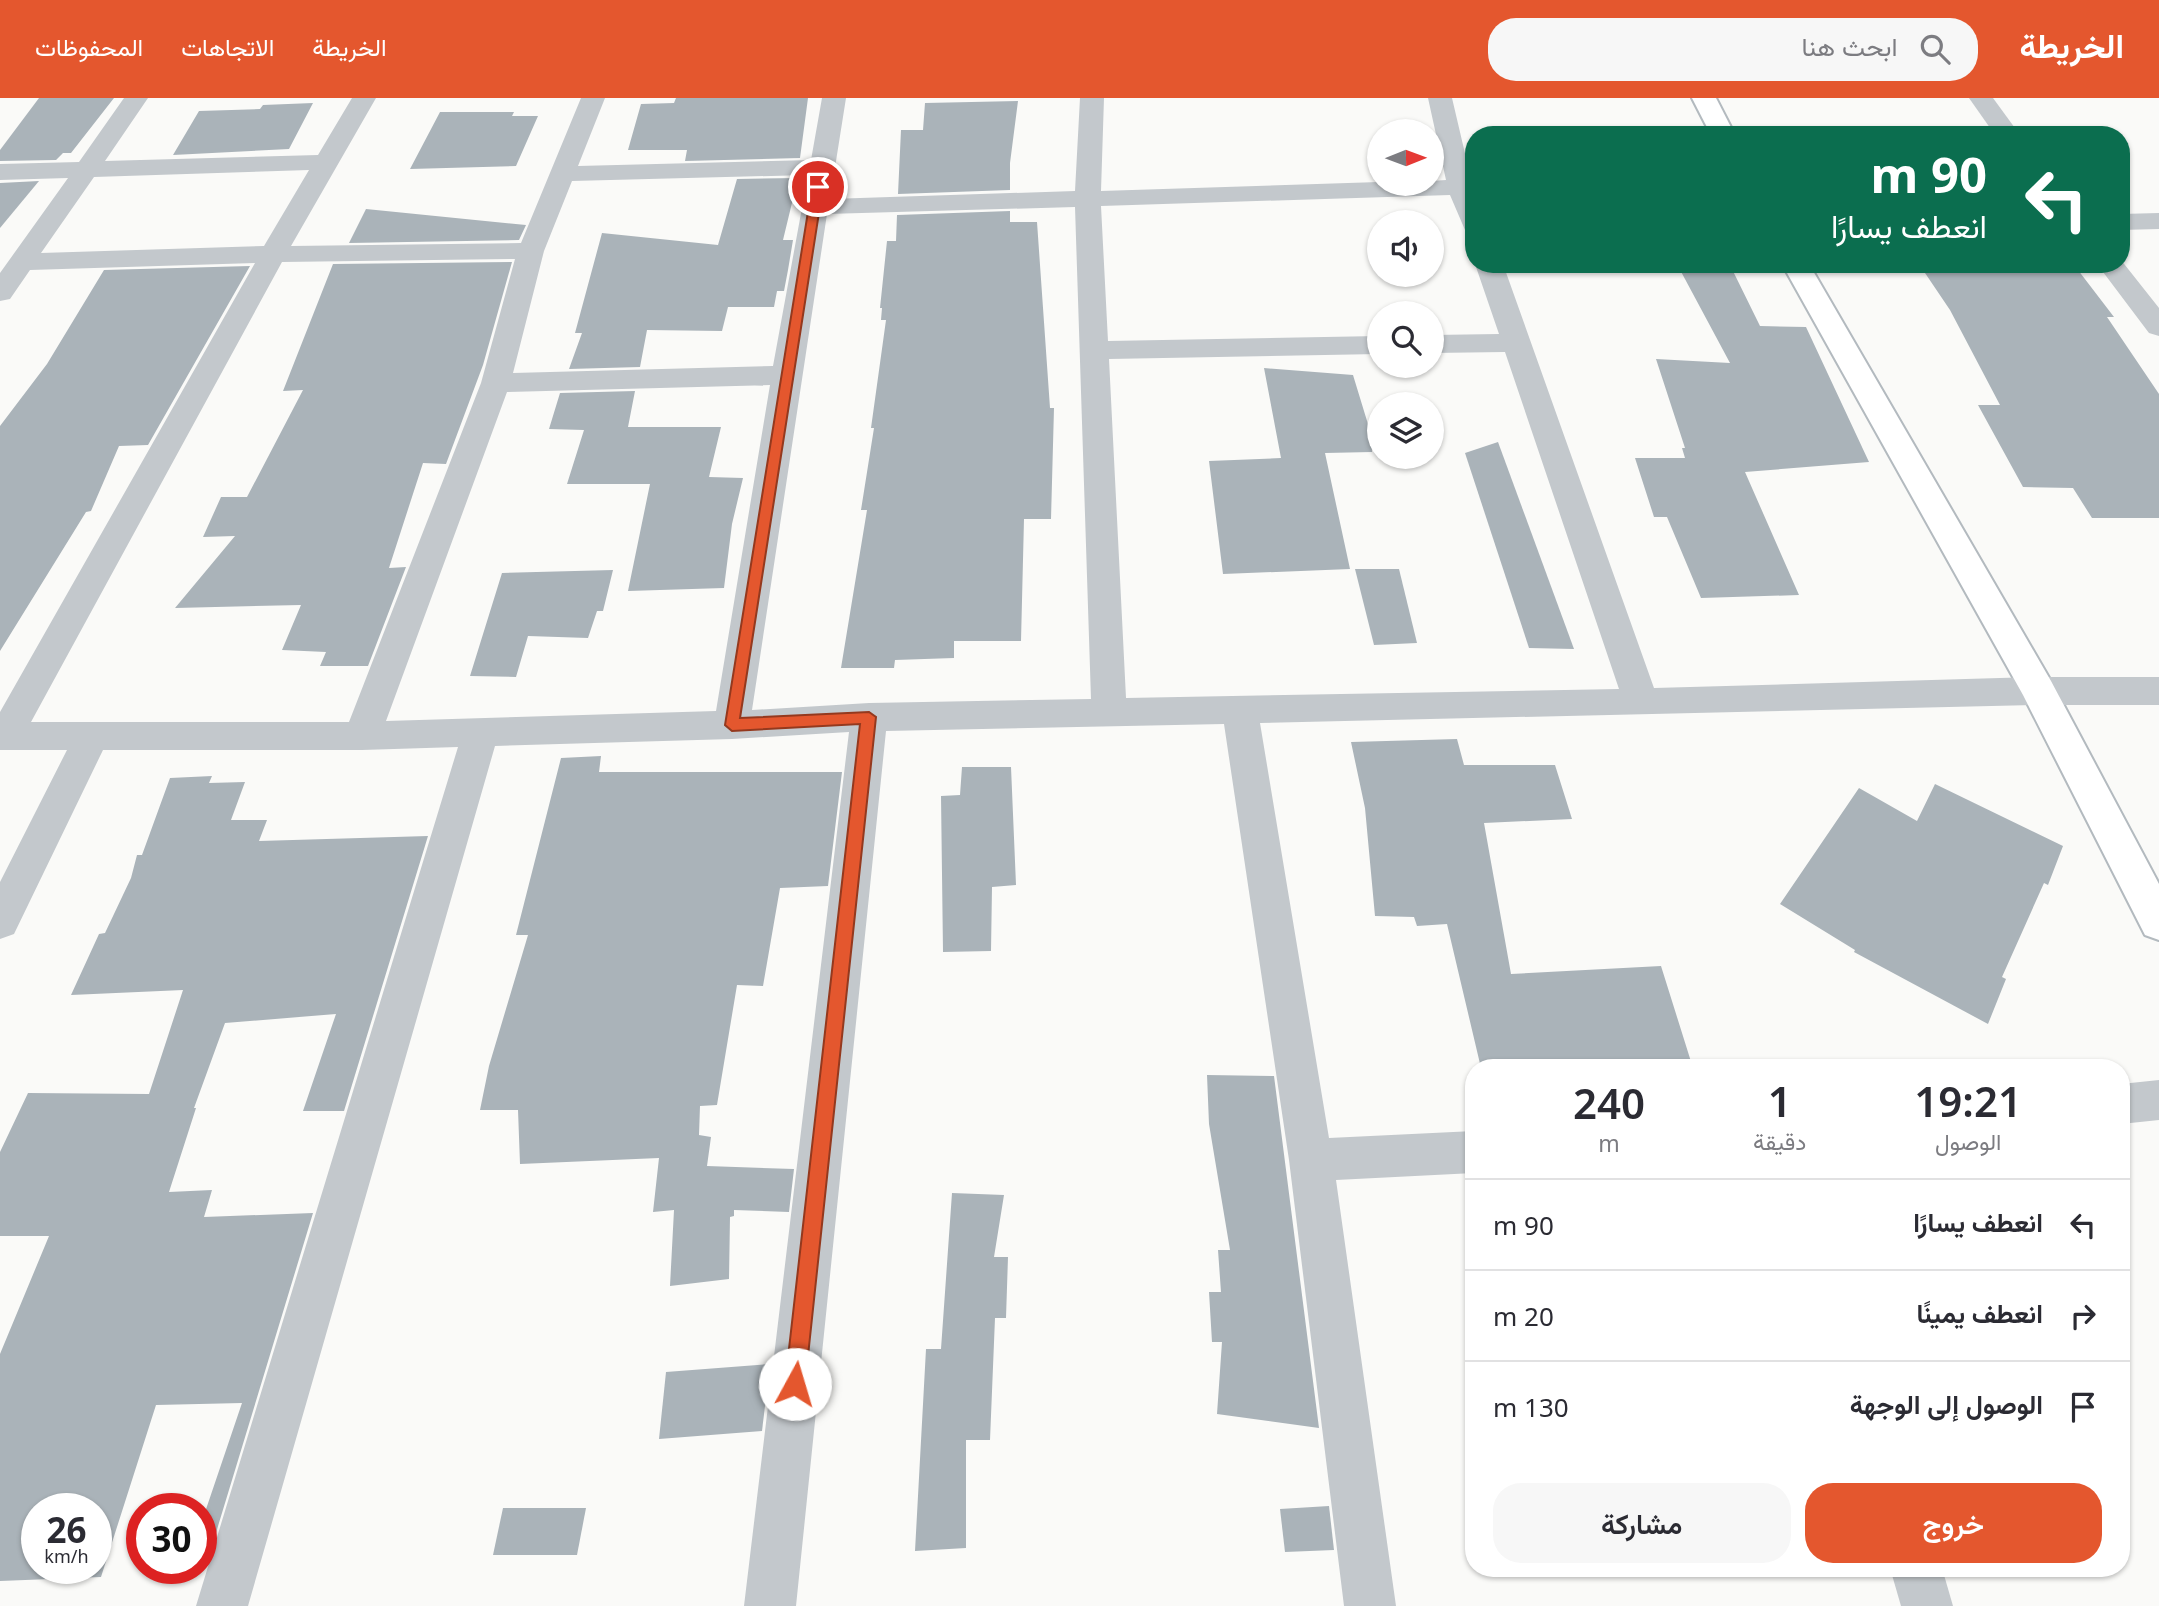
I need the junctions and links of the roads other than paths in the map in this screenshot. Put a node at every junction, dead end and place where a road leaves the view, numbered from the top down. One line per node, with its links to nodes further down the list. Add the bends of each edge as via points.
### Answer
1 (136, 98): 13 (street)
2 (364, 98): 11 (street)
3 (593, 98): 15 (street)
4 (834, 98): 12 (street)
5 (1092, 98): 18 (street)
6 (1440, 98): 16 (street)
7 (1704, 98): 9 (main road)
8 (1981, 98): 10 (street)
9 (1718, 126)
10 (2001, 126)
11 (326, 162): 13 (street); 23 (street)
12 (821, 167): 15 (street); 19 (street)
13 (85, 171): 14 (street); 24 (street)
14 (0, 172)
15 (563, 174): 22 (street)
16 (1465, 180)
17 (1465, 187): 18 (street)
18 (1088, 198): 19 (street); 33 (street)
19 (814, 207): 34 (street)
20 (2159, 220): 21 (street)
21 (2130, 222)
22 (531, 251): 23 (street); 35 (street)
23 (273, 254): 24 (street); 44 (street)
24 (23, 262): 28 (street)
25 (1492, 273): 30 (street)
26 (1800, 273): 36 (main road)
27 (2116, 273): 29 (street)
28 (0, 293)
29 (2159, 327)
30 (1518, 343): 32 (street); 38 (street)
31 (1367, 345): 33 (street)
32 (1444, 345)
33 (1094, 350): 40 (street)
34 (786, 375): 35 (street); 42 (street)
35 (496, 383): 46 (street)
36 (2038, 691): 37 (street); 38 (street); 48 (main road)
37 (2159, 691)
38 (1641, 702): 39 (street)
39 (1240, 710): 40 (street); 52 (street)
40 (1109, 714): 41 (street)
41 (869, 717): 42 (street); 55 (street)
42 (732, 725): 43 (street)
43 (481, 732): 46 (street); 54 (street)
44 (2, 736): 45 (street)
45 (92, 736): 46 (street); 47 (street)
46 (362, 736)
47 (0, 922)
48 (2159, 923)
49 (2159, 1100): 50 (street)
50 (2130, 1103)
51 (1465, 1152): 52 (street)
52 (1311, 1160): 56 (street)
53 (1919, 1577): 57 (street)
54 (222, 1606)
55 (770, 1606)
56 (1370, 1606)
57 (1927, 1606)

